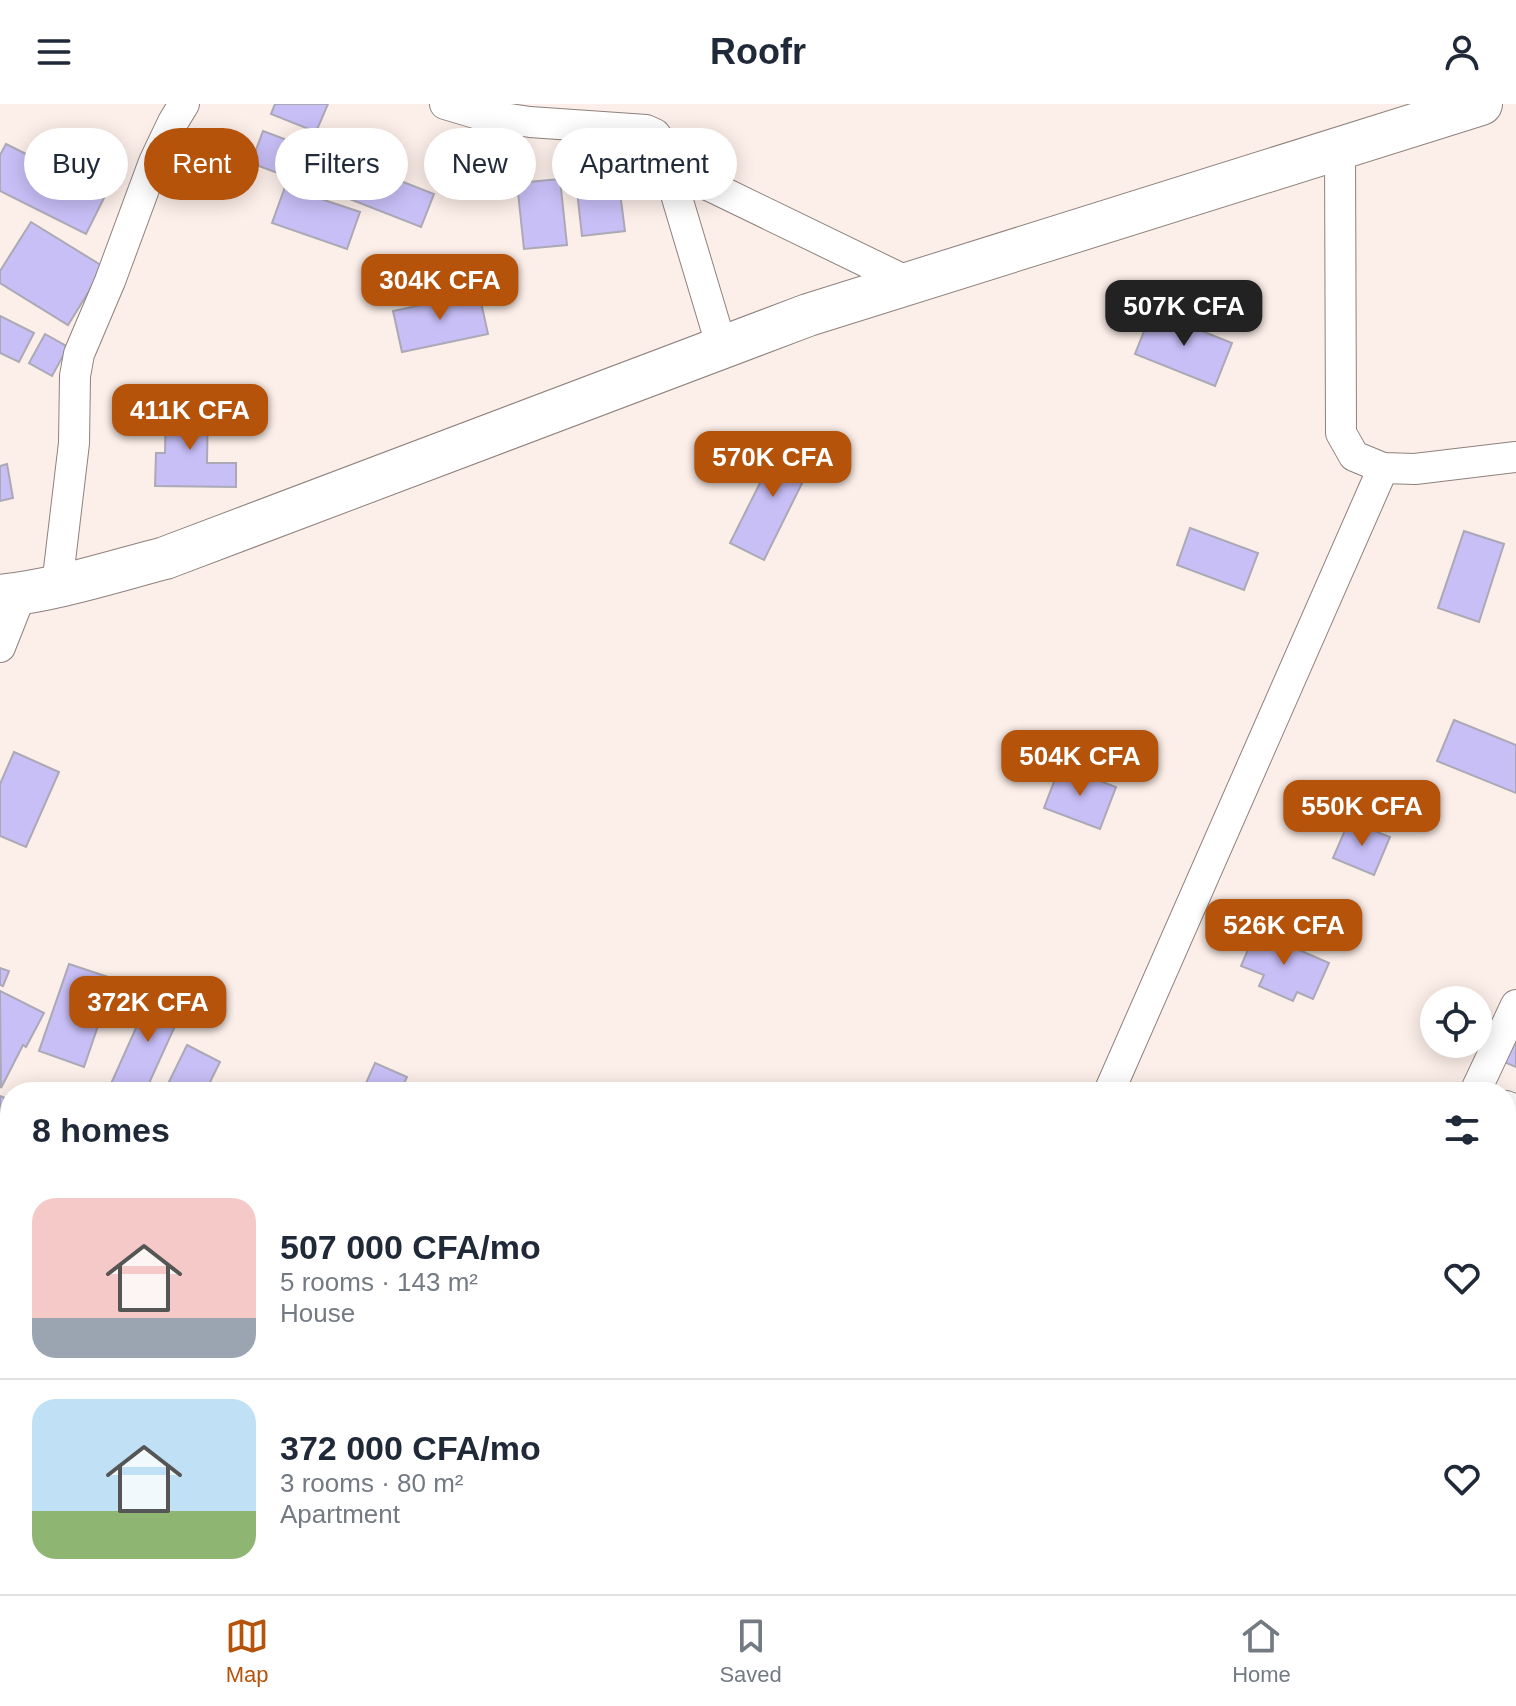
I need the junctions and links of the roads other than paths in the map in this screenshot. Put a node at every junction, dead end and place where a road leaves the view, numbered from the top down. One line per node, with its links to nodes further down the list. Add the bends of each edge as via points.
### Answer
1 (184, 104): 12 (street, via 154,162 79,354 74,443)
2 (445, 104): 4 (street, via 530,122)
3 (1481, 104): 5 (main road)
4 (617, 128)
5 (1340, 148): 8 (main road); 11 (street, via 1341,433 1354,456)
6 (737, 199): 8 (street)
7 (677, 200): 9 (street)
8 (910, 283): 9 (main road)
9 (722, 348): 12 (main road, via 165,558)
10 (1516, 457): 11 (street)
11 (1383, 468): 15 (street)
12 (26, 592): 13 (street)
13 (0, 647)
14 (1516, 1005): 16 (street)
15 (1113, 1082)
16 (1480, 1082)

